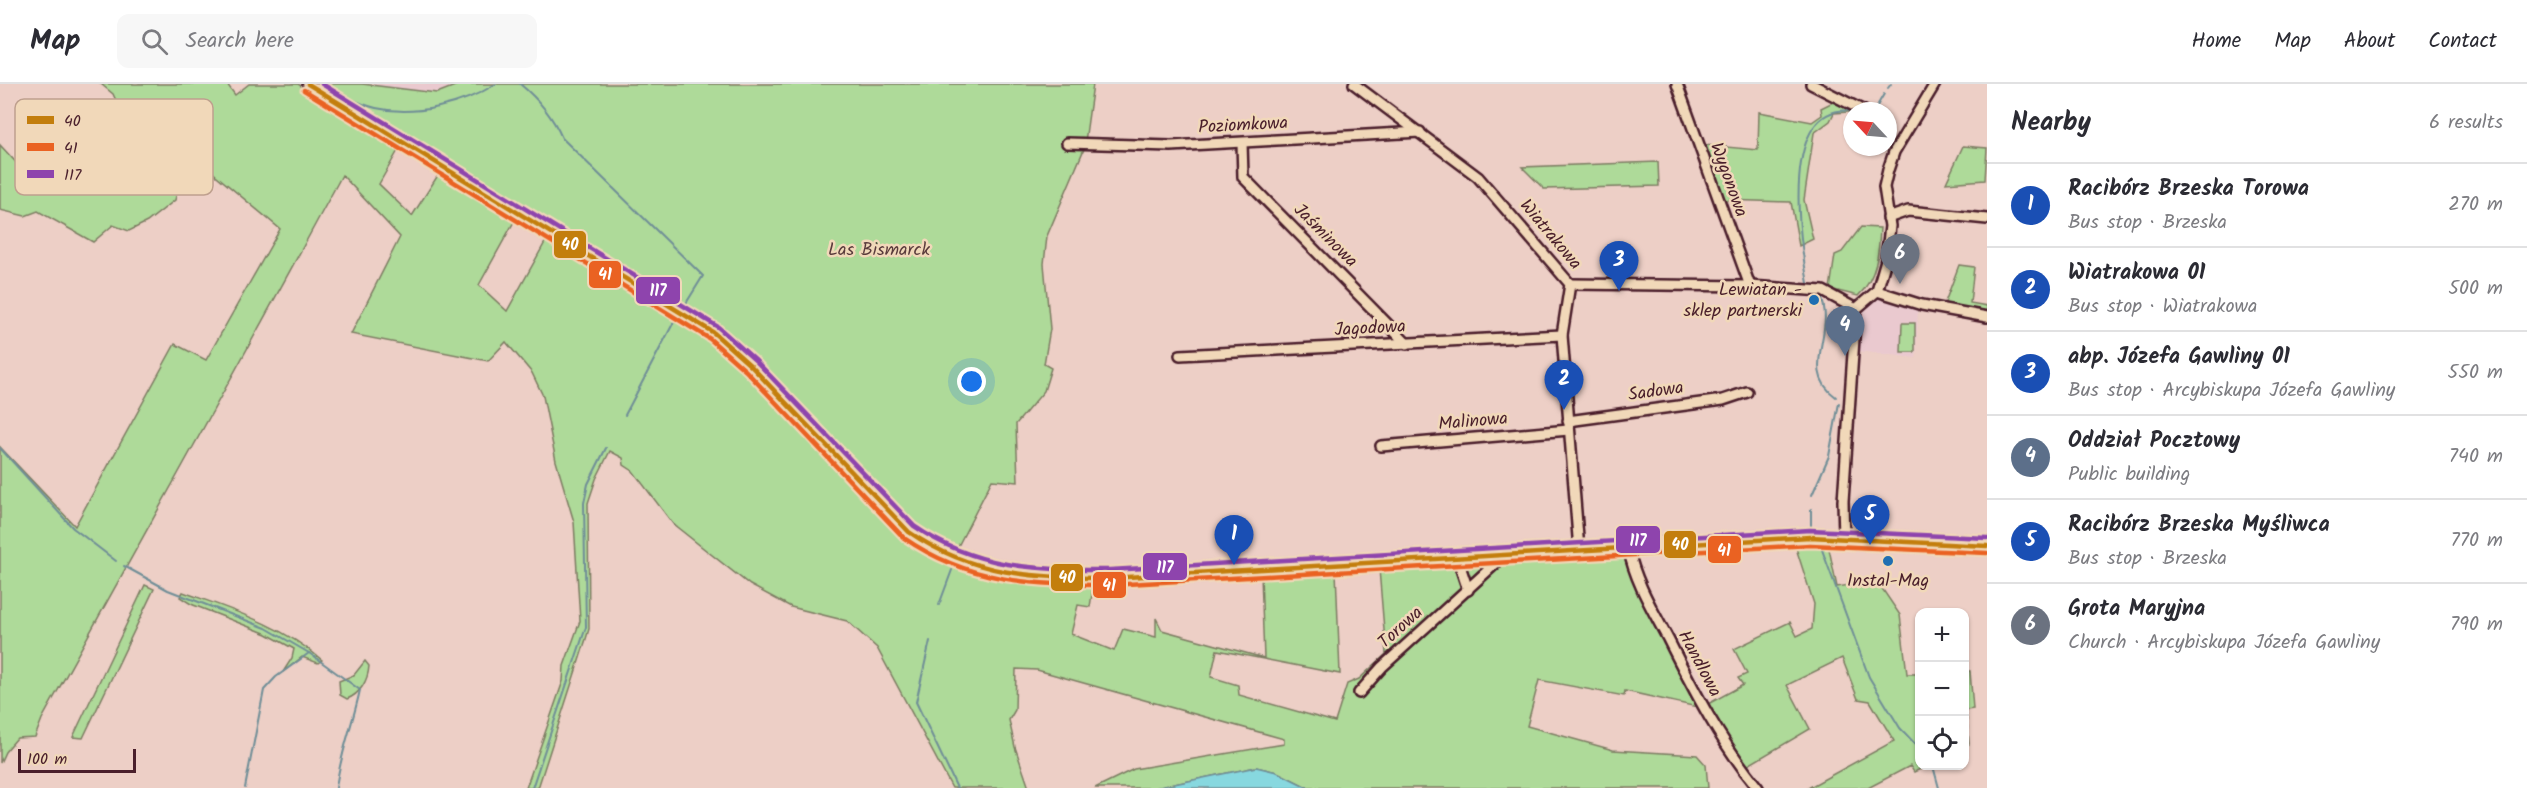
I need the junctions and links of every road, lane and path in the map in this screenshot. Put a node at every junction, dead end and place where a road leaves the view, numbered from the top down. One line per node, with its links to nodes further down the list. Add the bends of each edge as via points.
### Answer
1 (308, 84): 30 (street, via 714,333 751,366 901,524 925,544 961,562 1023,575 1110,578)
2 (1354, 84): 7 (street, Wiatrakowa)
3 (1677, 84): 15 (street, Wygonowa)
4 (1811, 84): 6 (street)
5 (1935, 84): 10 (street)
6 (1847, 102)
7 (1420, 132): 9 (street, Poziomkowa); 14 (street, Wiatrakowa, via 1478,177)
8 (1067, 143): 9 (street, Poziomkowa)
9 (1242, 143): 20 (street, Jaśminowa, via 1243,177)
10 (1897, 147)
11 (1893, 156): 12 (street, via 1884,187)
12 (1888, 218): 13 (street, via 1908,211); 16 (street, via 1886,260)
13 (1987, 219)
14 (1570, 284): 15 (street); 19 (street, Wiatrakowa)
15 (1750, 286): 17 (street, via 1823,291)
16 (1876, 291): 17 (street); 18 (street, via 1922,305)
17 (1856, 309): 25 (street)
18 (1987, 316)
19 (1562, 335): 20 (street, Jagodowa); 23 (street, Wiatrakowa)
20 (1407, 344): 21 (street, Jagodowa)
21 (1180, 355)
22 (1748, 392): 23 (street, Sadowa, via 1723,400)
23 (1568, 426): 24 (street, Malinowa); 28 (street, Wiatrakowa)
24 (1381, 446)
25 (1844, 537): 26 (street); 27 (street)
26 (1987, 546)
27 (1628, 548): 28 (street); 33 (street, Handlowa, via 1634,574 1700,703 1739,766)
28 (1578, 550): 29 (street)
29 (1506, 554): 30 (street); 31 (street, Torowa)
30 (1457, 557): 31 (street)
31 (1468, 591): 32 (street, Torowa, via 1382,667)
32 (1359, 693)
33 (1758, 788)

